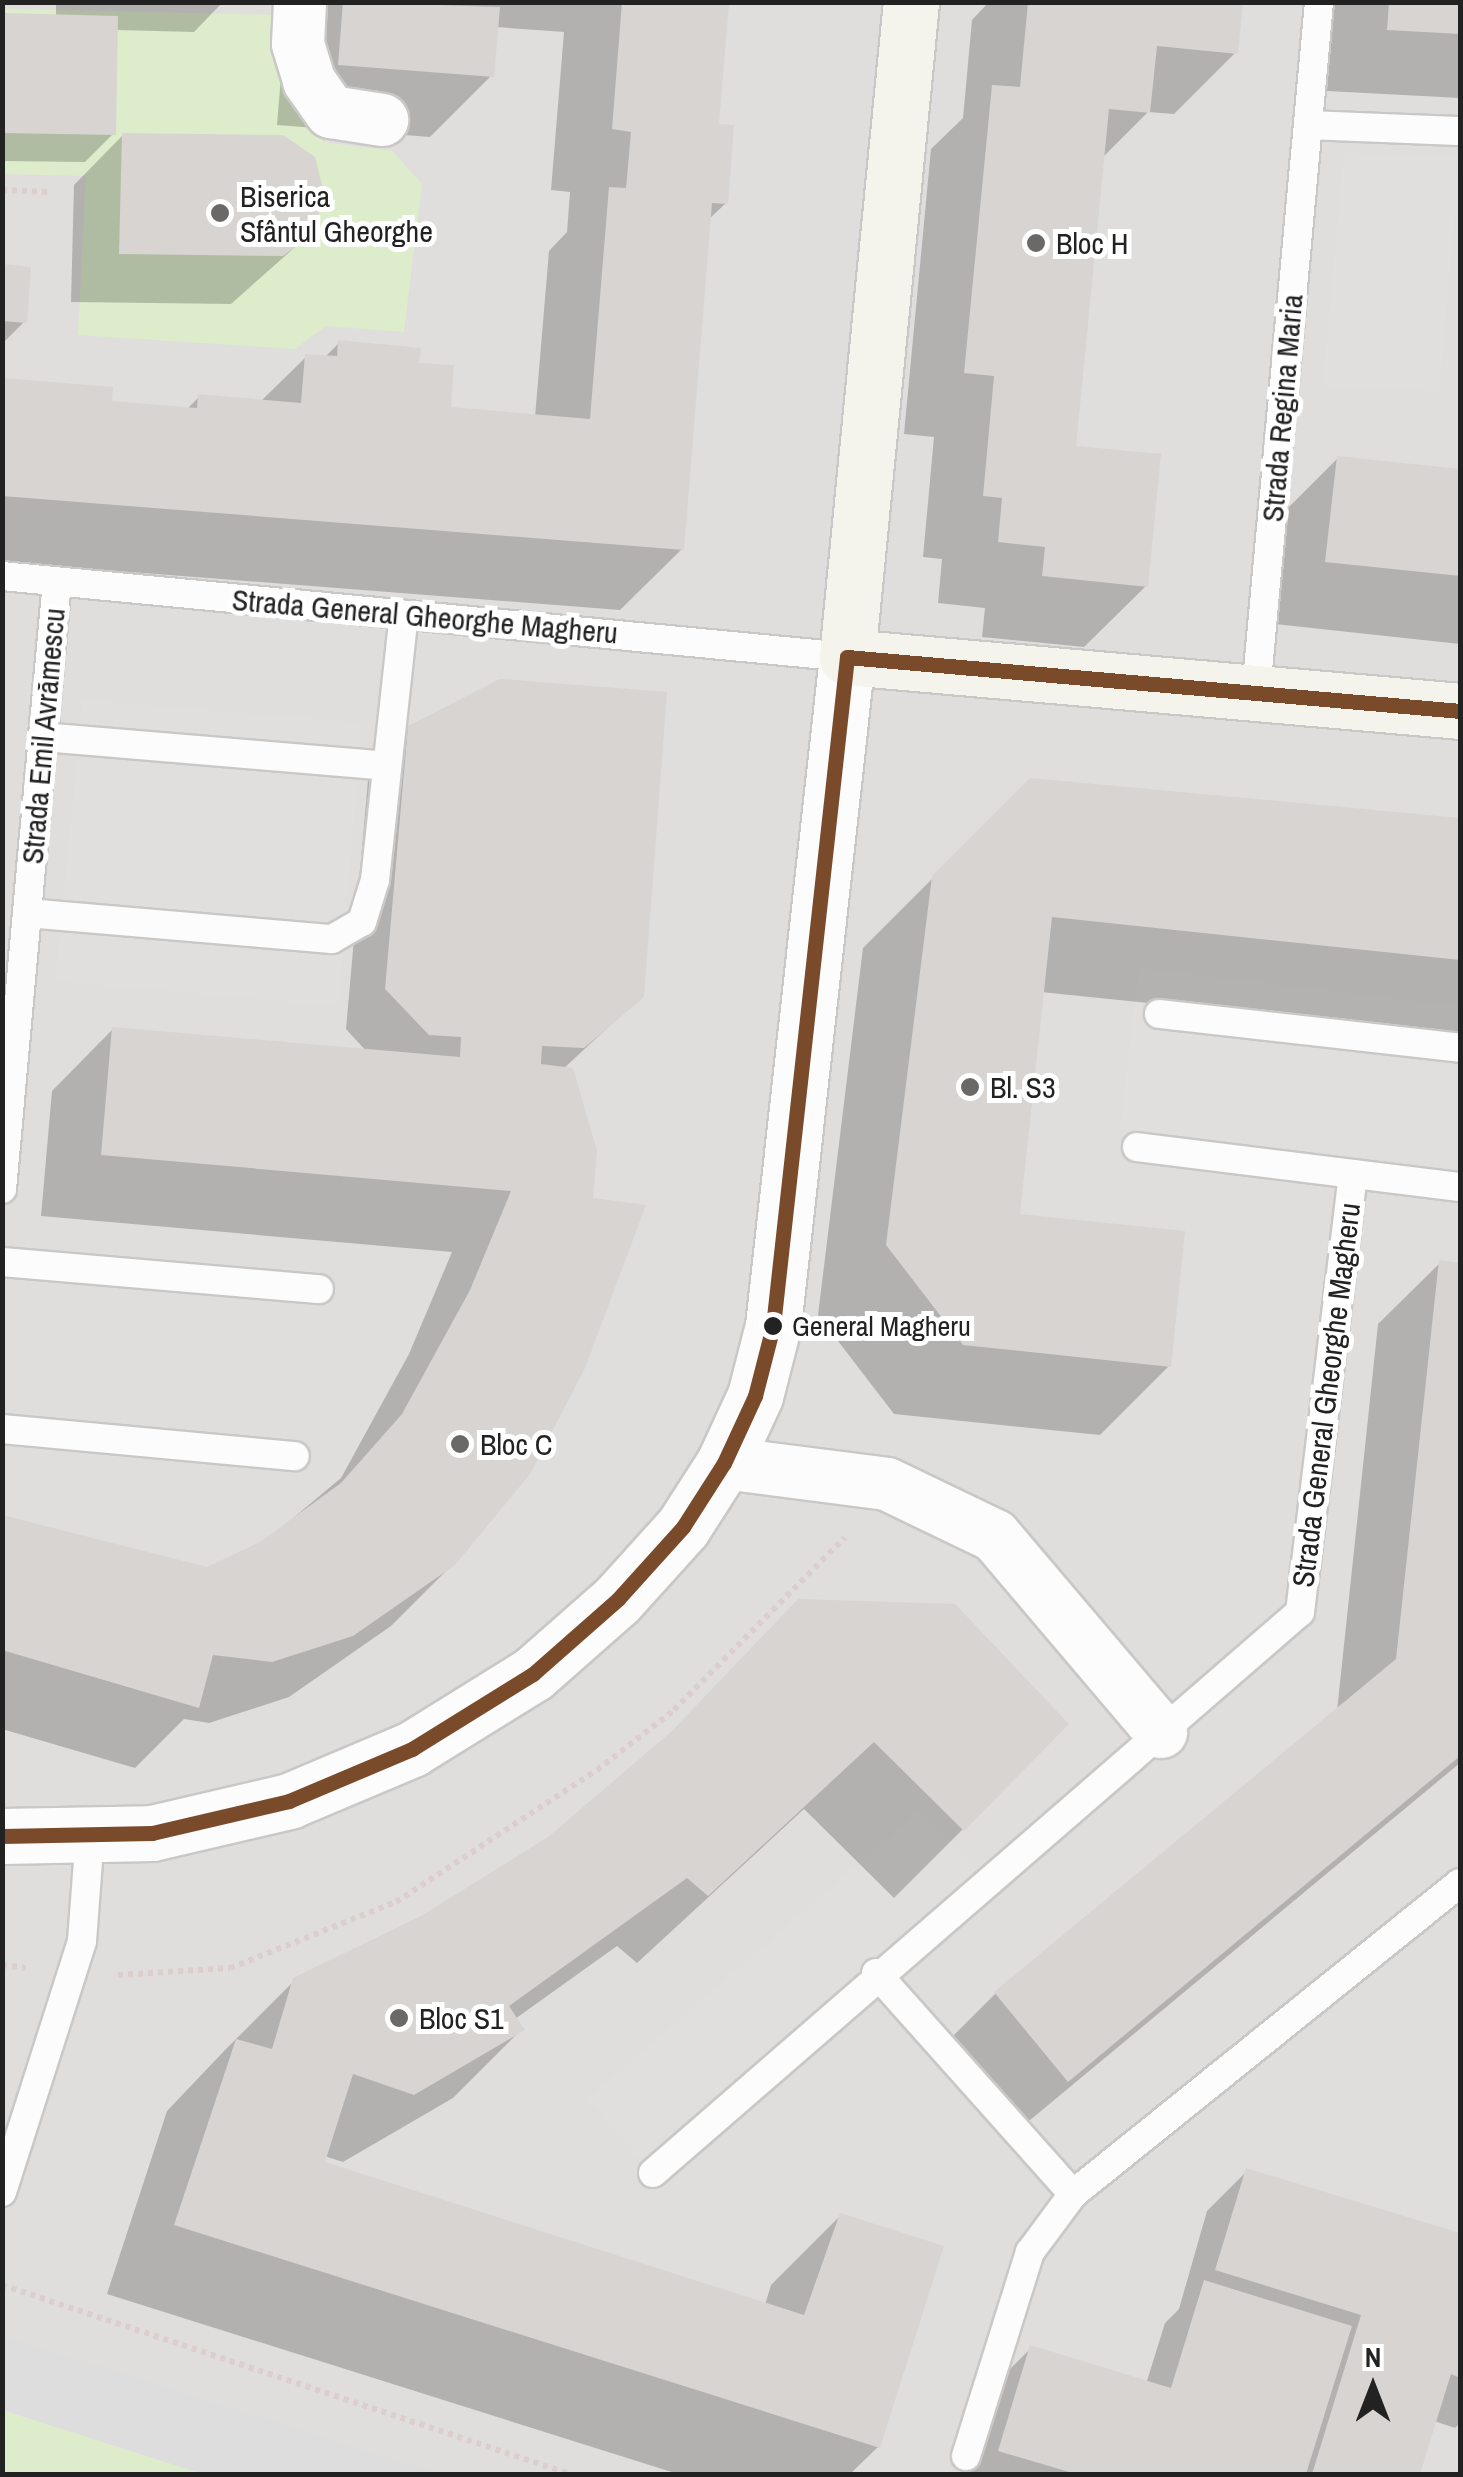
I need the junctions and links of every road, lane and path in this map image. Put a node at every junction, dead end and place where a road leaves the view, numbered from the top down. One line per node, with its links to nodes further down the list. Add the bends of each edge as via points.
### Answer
1 (300, 2): 4 (street, via 298,44 309,81 331,112)
2 (911, 2): 12 (main road)
3 (1319, 2): 5 (lane, Strada Regina Maria)
4 (382, 120)
5 (1309, 125): 6 (lane); 13 (lane, Strada Regina Maria)
6 (1460, 131)
7 (2, 190): 8 (path)
8 (50, 192)
9 (2, 576): 10 (lane, Strada General Gheorghe Magheru)
10 (57, 581): 11 (lane, Strada General Gheorghe Magheru); 15 (lane, Strada Emil Avrămescu)
11 (404, 615): 12 (lane, Strada General Gheorghe Magheru); 16 (lane)
12 (846, 657): 13 (main road); 28 (street, via 775,1311 755,1396)
13 (1256, 692): 14 (main road)
14 (1460, 711)
15 (43, 737): 16 (lane); 17 (lane, Strada Emil Avrămescu)
16 (387, 766): 17 (lane, via 375,880 362,922 332,939)
17 (27, 913): 23 (lane, Strada Emil Avrămescu)
18 (1159, 1014): 19 (lane)
19 (1460, 1048)
20 (1138, 1146): 21 (lane, Strada General Gheorghe Magheru)
21 (1352, 1174): 22 (lane, Strada General Gheorghe Magheru); 30 (lane, Strada General Gheorghe Magheru, via 1300,1612)
22 (1460, 1187)
23 (2, 1189)
24 (2, 1262): 25 (lane)
25 (319, 1289)
26 (2, 1428): 27 (lane)
27 (295, 1456)
28 (724, 1463): 29 (street); 31 (street, via 683,1527 618,1600 533,1674 412,1749 289,1800 152,1833)
29 (887, 1484): 30 (street, via 995,1536); 35 (path, via 830,1555 674,1710 597,1770 396,1902 230,1968)
30 (1161, 1732): 36 (lane, Strada General Gheorghe Magheru)
31 (90, 1835): 32 (street); 35 (lane, via 82,1941)
32 (2, 1836)
33 (1460, 1883): 39 (lane)
34 (2, 1965): 35 (path)
35 (71, 1974): 38 (lane)
36 (876, 1974): 37 (lane, Strada General Gheorghe Magheru); 39 (lane)
37 (653, 2174)
38 (2, 2192)
39 (1073, 2194): 41 (lane, via 1030,2252)
40 (2, 2285): 42 (path)
41 (966, 2456)
42 (570, 2474)

